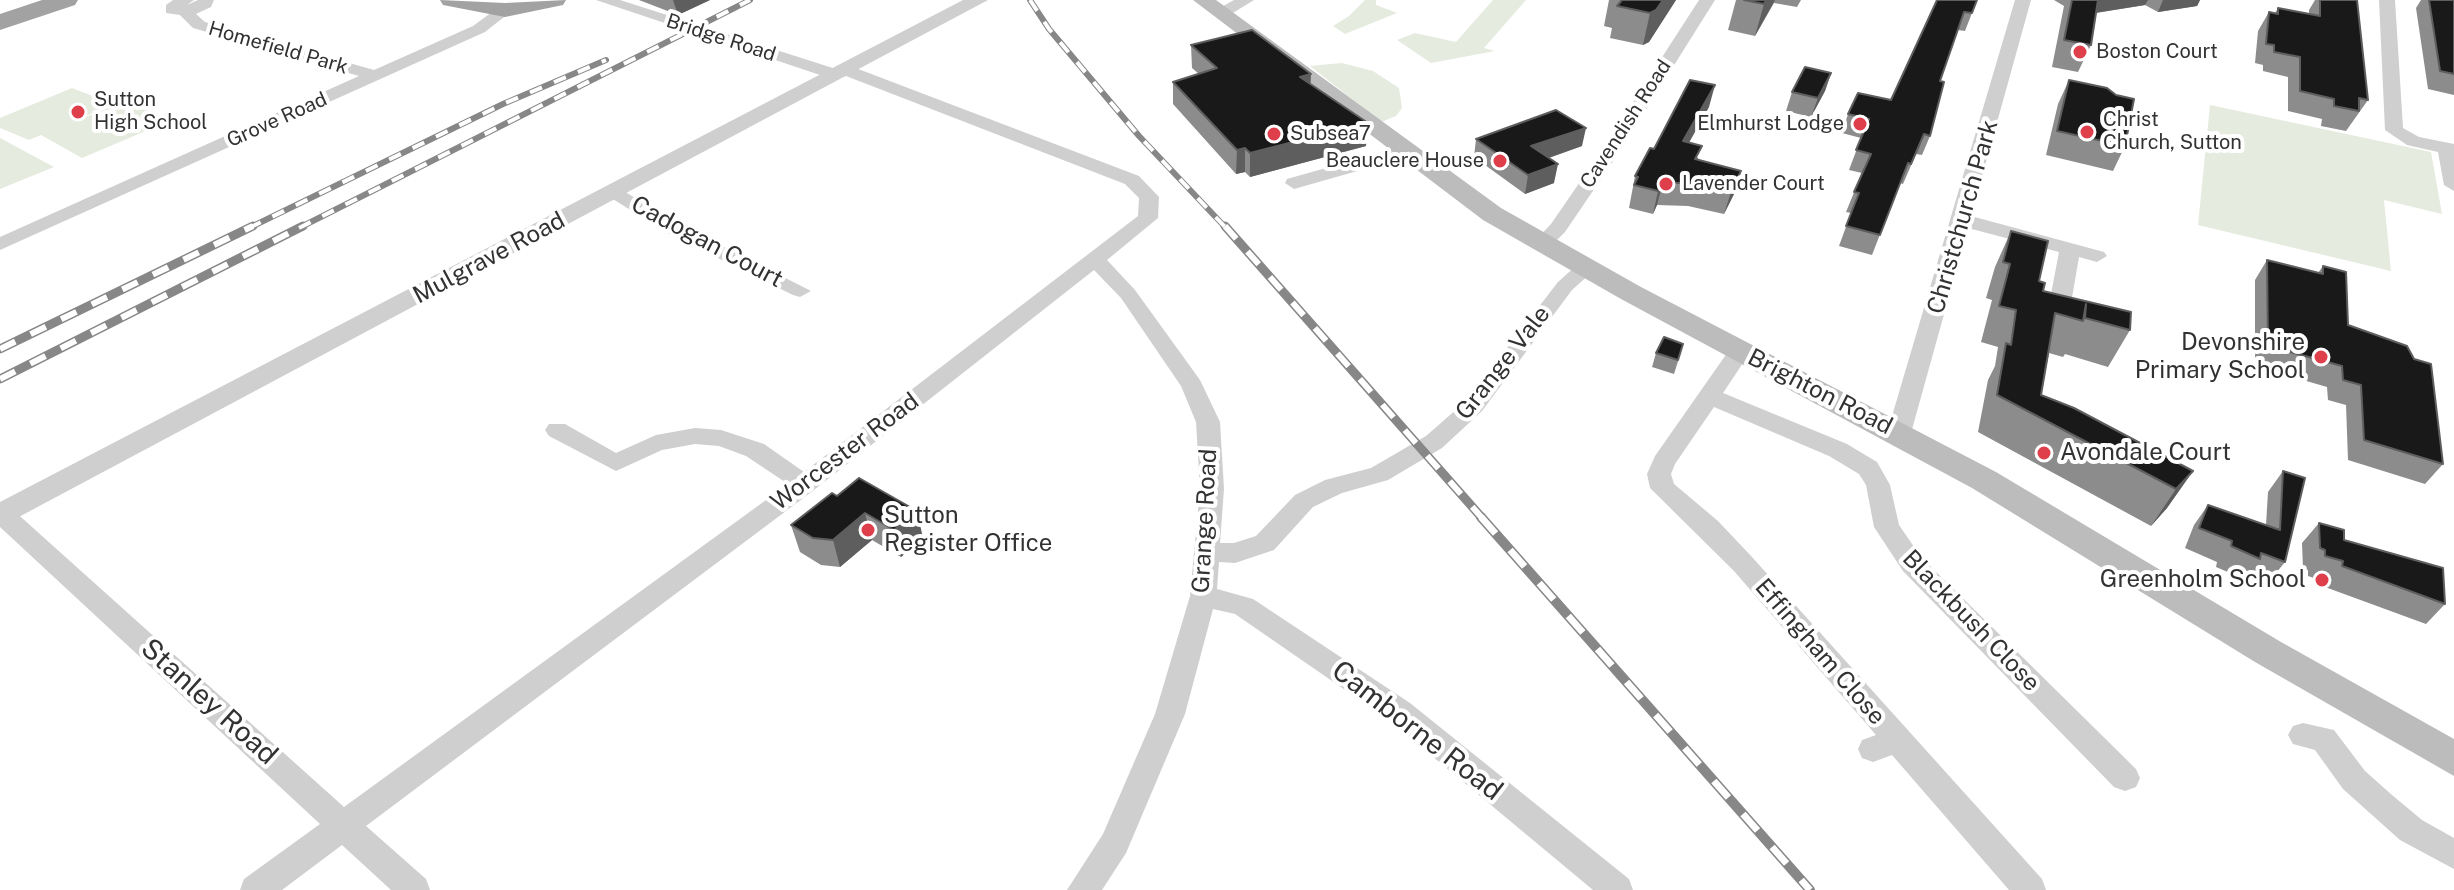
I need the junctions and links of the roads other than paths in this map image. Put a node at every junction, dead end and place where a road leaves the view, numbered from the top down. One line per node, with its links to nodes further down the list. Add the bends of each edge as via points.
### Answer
1 (66, 0): 15 (highway)
2 (77, 0): 15 (highway)
3 (206, 0): 12 (street, Homefield Park, via 203,7)
4 (452, 0): 14 (highway)
5 (554, 0): 14 (highway, Grove Road)
6 (604, 0): 16 (street, Bridge Road)
7 (978, 0): 16 (street, Mulgrave Road)
8 (1246, 0): 13 (street)
9 (1707, 0): 25 (street, Cavendish Road, via 1613,148)
10 (2023, 0): 23 (street, Christchurch Park)
11 (2386, 0): 18 (street, via 2394,130 2413,141)
12 (187, 6): 17 (street, Homefield Park, via 188,16 199,25)
13 (1213, 6): 19 (main road, Brighton Road)
14 (505, 10): 17 (street, Grove Road, via 479,29)
15 (7, 20)
16 (843, 73): 22 (street, Mulgrave Road); 26 (street, Worcester Road, via 1137,183 1150,201 1148,218)
17 (376, 76): 24 (street, Grove Road)
18 (2451, 150): 21 (street)
19 (1404, 152): 20 (street); 25 (main road, Brighton Road)
20 (1294, 183)
21 (2454, 185)
22 (615, 192): 28 (street, Cadogan Court, via 676,230); 35 (street, Mulgrave Road)
23 (1962, 220): 29 (street, via 2082,249 2060,305); 33 (street, Christchurch Park)
24 (0, 244)
25 (1542, 244): 27 (main road, Brighton Road)
26 (1095, 262): 34 (street, Worcester Road); 36 (street, Grange Road, via 1128,294 1204,409 1212,489)
27 (1585, 268): 30 (main road, Brighton Road); 36 (street, Grange Vale, via 1571,279 1474,406 1434,442 1379,474 1304,501 1265,543 1235,553)
28 (800, 291)
29 (2087, 301)
30 (1740, 351): 31 (street, Effingham Close); 33 (main road, Brighton Road)
31 (1709, 396): 40 (street, Blackbush Close, via 1838,450 1868,468 1878,485 1887,527 1912,564); 47 (street, Effingham Close, via 1659,474 1662,488 1729,555 1885,745)
32 (557, 430): 34 (street, via 616,463 656,443 721,438 755,450)
33 (1899, 433): 39 (main road, Brighton Road)
34 (805, 484): 41 (street, Worcester Road)
35 (1, 516): 41 (street, Stanley Road)
36 (1208, 552): 37 (street, Grange Road)
37 (1203, 596): 45 (street, Grange Road, via 1170,714 1115,843); 46 (street, Camborne Road, via 1243,606 1387,703)
38 (2303, 735): 42 (street, via 2324,739 2354,780 2381,805)
39 (2454, 759)
40 (2125, 778)
41 (343, 824): 43 (street, Worcester Road); 44 (street, Stanley Road)
42 (2454, 855)
43 (256, 890)
44 (414, 890)
45 (1083, 890)
46 (1617, 890)
47 (2030, 890)

